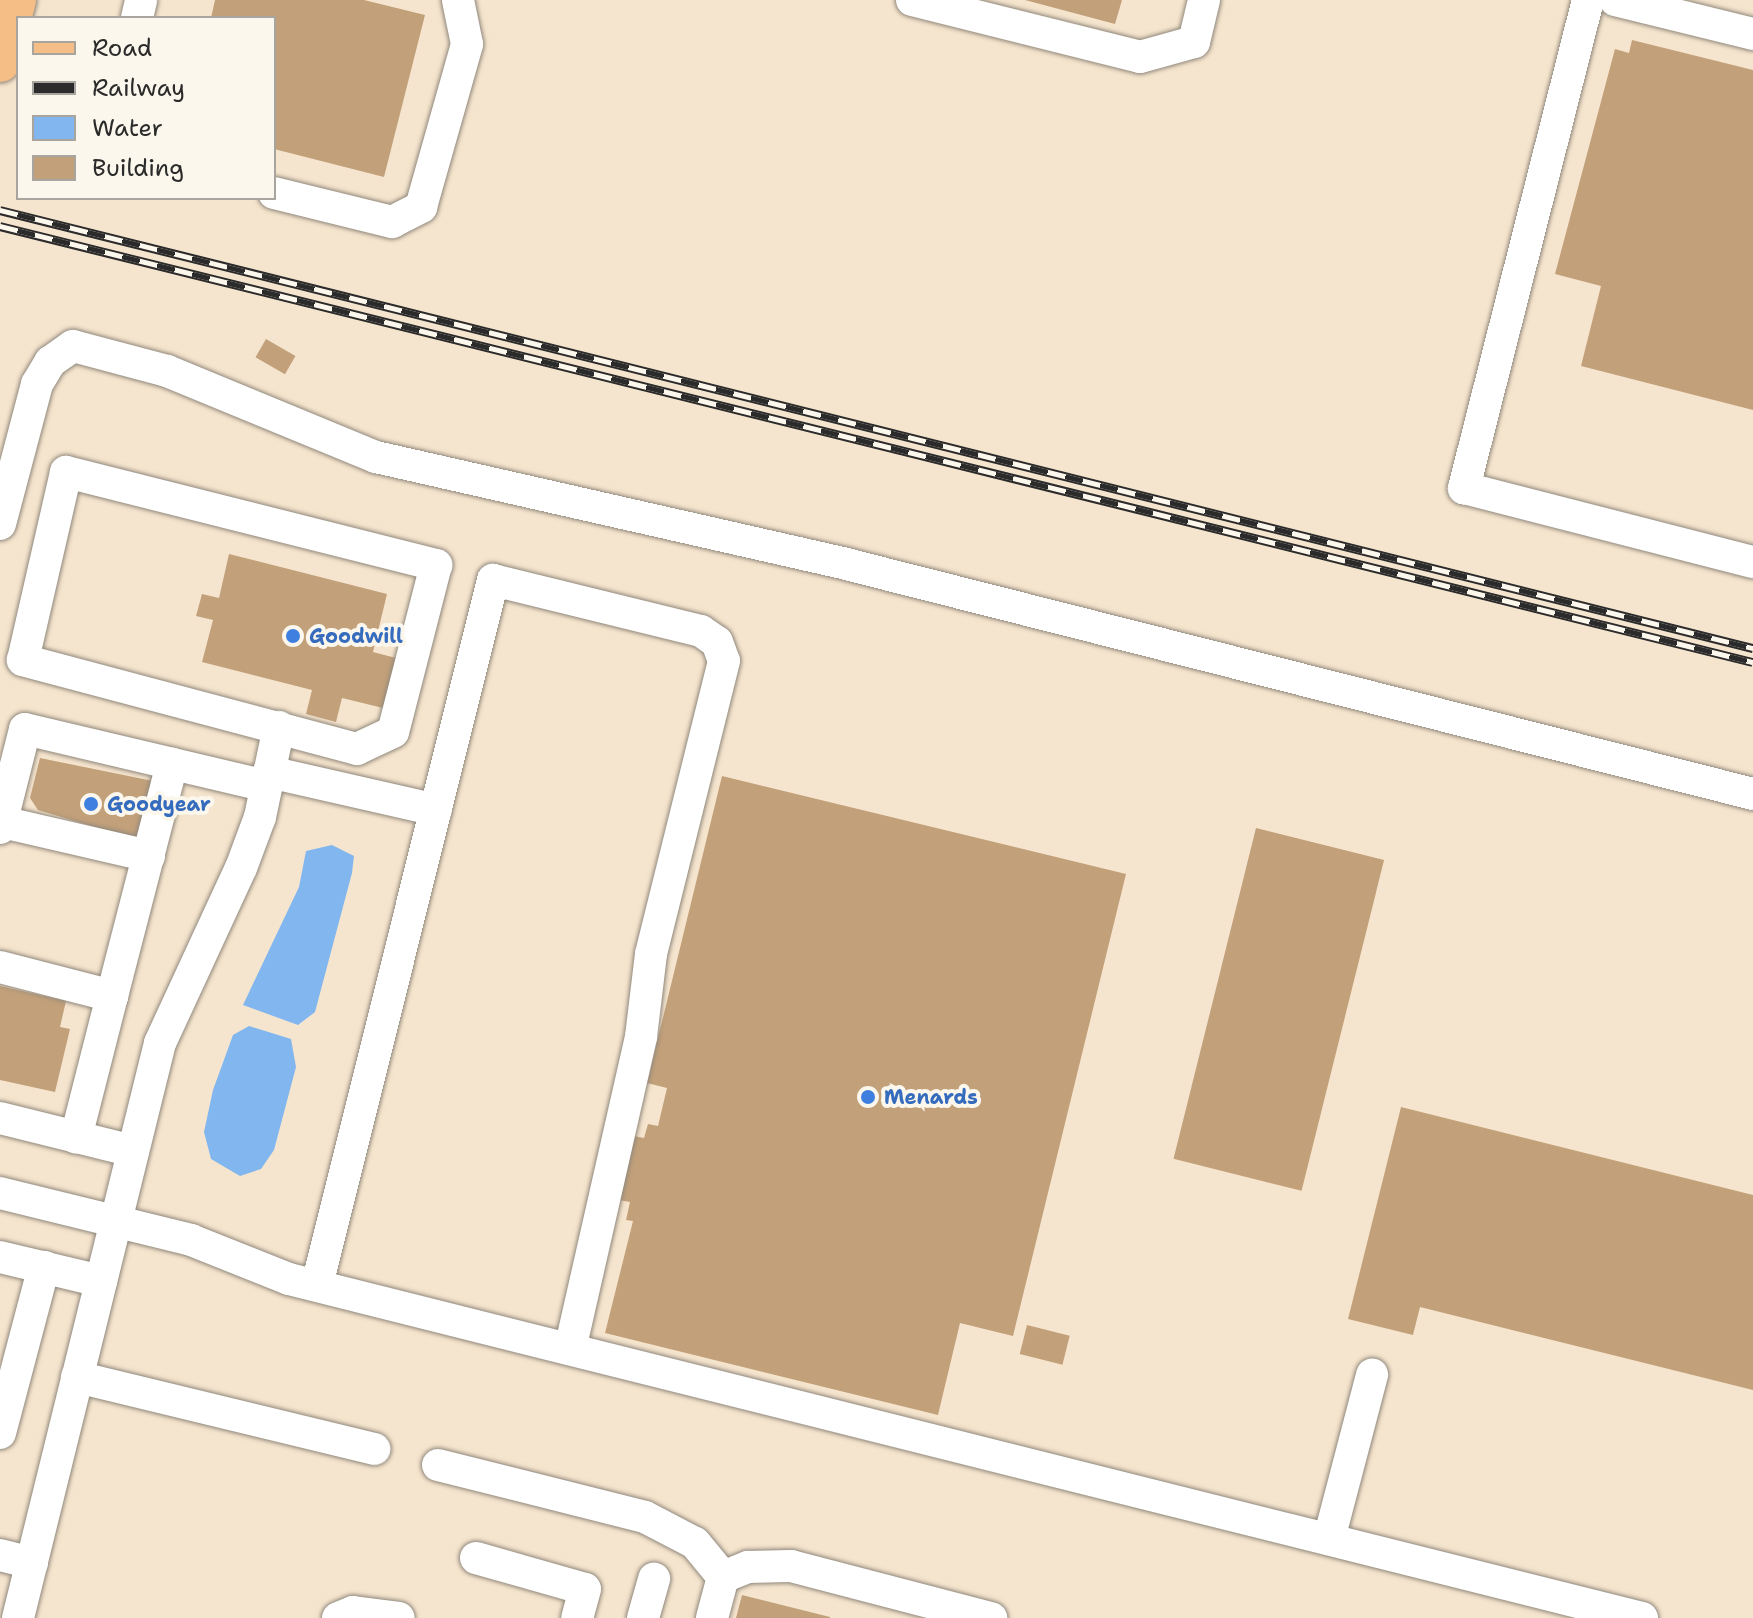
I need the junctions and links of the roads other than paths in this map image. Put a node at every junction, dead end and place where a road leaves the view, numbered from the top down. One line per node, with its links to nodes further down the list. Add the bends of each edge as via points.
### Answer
1 (16, 0): 8 (main road)
2 (458, 0): 9 (lane, via 467,44 421,207 392,222)
3 (912, 0): 4 (lane, via 1140,57 1194,42)
4 (1204, 0)
5 (1588, 0): 11 (lane, via 1464,488)
6 (1615, 0): 7 (lane)
7 (1753, 34)
8 (0, 62)
9 (276, 193)
10 (0, 524): 15 (lane, via 37,384 50,362 73,346 167,371 376,457 850,565)
11 (1753, 562)
12 (279, 727): 12 (lane, via 23,660 66,472 436,565 393,732 357,749); 14 (lane)
13 (172, 764): 14 (lane); 17 (lane, via 25,729); 18 (lane)
14 (268, 779): 16 (lane); 23 (lane, via 241,868 160,1043)
15 (1753, 794)
16 (436, 810): 29 (lane); 30 (lane, via 493,580 701,631 717,642 724,661 651,954 641,1037)
17 (1, 825): 18 (lane)
18 (149, 856): 20 (lane)
19 (0, 967): 20 (lane)
20 (112, 996): 22 (lane)
21 (0, 1118): 22 (lane)
22 (76, 1137): 23 (lane)
23 (133, 1151): 25 (lane)
24 (0, 1193): 25 (lane)
25 (116, 1221): 28 (lane); 29 (lane, via 191,1240)
26 (0, 1257): 27 (lane)
27 (44, 1267): 28 (lane); 33 (lane)
28 (101, 1281): 32 (lane)
29 (317, 1285): 30 (lane)
30 (570, 1349): 36 (lane)
31 (1372, 1375): 36 (lane)
32 (77, 1377): 34 (lane); 39 (lane)
33 (0, 1433)
34 (374, 1449)
35 (438, 1465): 40 (lane, via 645,1517 695,1543)
36 (1329, 1539): 49 (lane)
37 (0, 1555): 39 (lane)
38 (476, 1558): 45 (lane, via 585,1589)
39 (32, 1563): 42 (lane)
40 (723, 1577): 47 (lane); 48 (lane, via 748,1567 791,1566)
41 (654, 1579): 46 (lane)
42 (18, 1618)
43 (338, 1618): 44 (lane, via 353,1612)
44 (399, 1618)
45 (577, 1618)
46 (643, 1618)
47 (712, 1618)
48 (991, 1618)
49 (1642, 1618)

